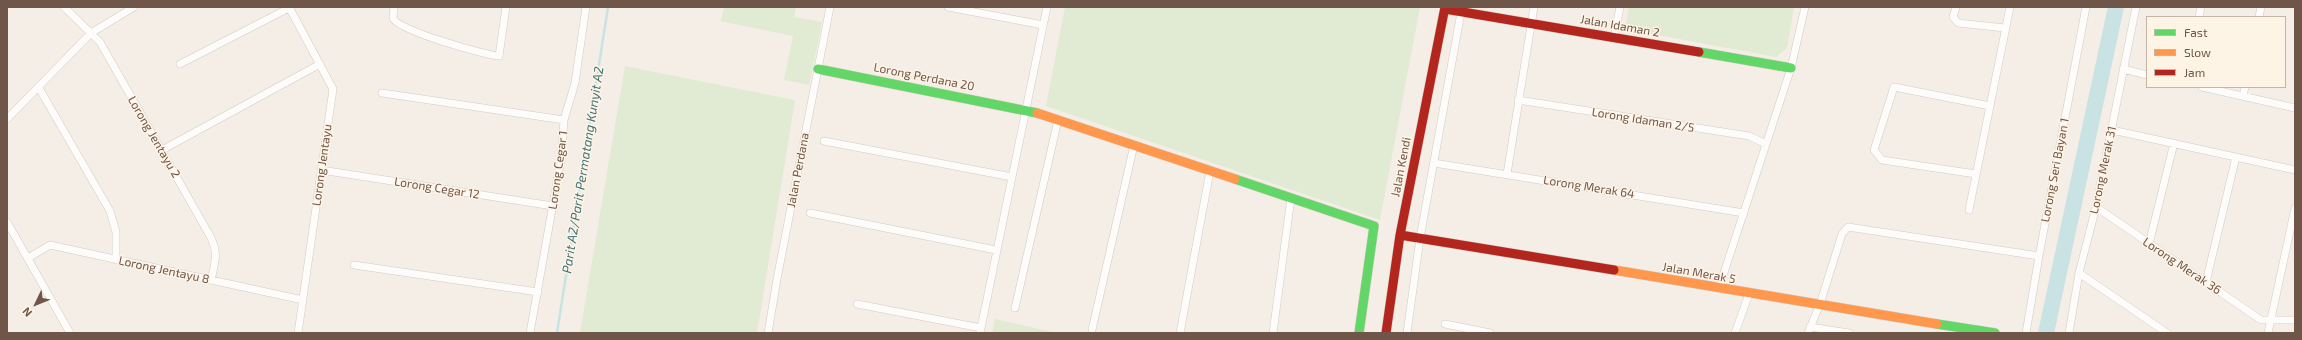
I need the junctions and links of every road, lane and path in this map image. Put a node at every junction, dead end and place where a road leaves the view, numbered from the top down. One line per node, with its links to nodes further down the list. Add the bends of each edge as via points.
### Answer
1 (64, 7): 22 (street, Lorong Jentayu 2)
2 (134, 7): 22 (street)
3 (289, 7): 24 (street); 25 (street, Lorong Jentayu)
4 (394, 7): 5 (street, via 393,18 397,25 429,37 499,56)
5 (506, 7)
6 (586, 7): 40 (street, Lorong Cegar 1, via 575,82)
7 (830, 7): 27 (street, Jalan Perdana)
8 (948, 7): 20 (street)
9 (1047, 7): 20 (street)
10 (1534, 7): 19 (street)
11 (1620, 7): 23 (street)
12 (1805, 7): 26 (street)
13 (1956, 7): 21 (street, via 1953,17 1958,23)
14 (2010, 7): 21 (street)
15 (2086, 7): 68 (street, Lorong Seri Bayan 1)
16 (2136, 7): 28 (street, Lorong Merak 31)
17 (1445, 8): 18 (street, Jalan Idaman 2); 64 (street, Jalan Kendi)
18 (1461, 9): 19 (street, Jalan Idaman 2); 49 (street)
19 (1531, 24): 23 (street, Jalan Idaman 2); 35 (street)
20 (1043, 26): 38 (street)
21 (2005, 28): 36 (street)
22 (91, 33): 30 (street); 47 (street, Lorong Jentayu 2, via 100,42)
23 (1614, 38): 26 (street, Jalan Idaman 2)
24 (180, 64)
25 (320, 64): 47 (street); 50 (street, Lorong Jentayu, via 333,88)
26 (1791, 68): 45 (street)
27 (818, 69): 38 (street, Lorong Perdana 20); 91 (street, Jalan Perdana)
28 (2123, 69): 29 (street); 42 (street, Lorong Merak 31)
29 (2146, 75)
30 (39, 88): 39 (street); 70 (street, via 110,211 116,232)
31 (2207, 88): 34 (street)
32 (2245, 88): 34 (street)
33 (382, 93): 40 (street)
34 (2244, 96): 37 (street)
35 (1518, 100): 45 (street, Lorong Idaman 2/5, via 1749,136); 53 (street)
36 (1990, 106): 54 (street); 54 (street, via 1894,87 1874,150 1882,160)
37 (2295, 108)
38 (1026, 109): 41 (street, Lorong Perdana 20); 55 (street)
39 (7, 119)
40 (564, 120): 57 (street, Lorong Cegar 1, via 561,160)
41 (1058, 120): 46 (street, Lorong Perdana 20); 81 (street)
42 (2112, 130): 44 (street); 58 (street, Lorong Merak 31)
43 (824, 142): 55 (street)
44 (2174, 143): 48 (street); 66 (street)
45 (1766, 144): 62 (street)
46 (1134, 145): 52 (street, Lorong Perdana 20); 86 (street)
47 (162, 150): 73 (street, Lorong Jentayu 2, via 216,248)
48 (2236, 157): 51 (street); 74 (street)
49 (1434, 162): 53 (street, Lorong Merak 64); 65 (street)
50 (321, 170): 57 (street, Lorong Cegar 12); 78 (street, Lorong Jentayu)
51 (2295, 170)
52 (1210, 171): 56 (street, Lorong Perdana 20); 92 (street)
53 (1507, 174): 62 (street, Lorong Merak 64)
54 (1976, 174): 60 (street)
55 (1012, 177): 67 (street)
56 (1291, 198): 93 (street); 94 (street, Lorong Perdana 20, via 1374,226)
57 (553, 206): 76 (street, Lorong Cegar 1)
58 (2096, 208): 66 (street, Lorong Merak 36); 72 (street, Lorong Merak 31)
59 (2295, 208): 83 (street)
60 (1969, 210)
61 (810, 213): 67 (street)
62 (1744, 213): 75 (street)
63 (7, 222): 69 (street)
64 (1400, 235): 65 (street, Jalan Merak 5); 95 (street, Jalan Kendi)
65 (1420, 238): 75 (street, Jalan Merak 5); 96 (street)
66 (2149, 244): 74 (street, Lorong Merak 36)
67 (996, 250): 85 (street)
68 (2039, 256): 80 (street, via 1848,227 1842,234); 101 (street, Lorong Seri Bayan 1)
69 (28, 258): 70 (street, Lorong Jentayu 8, via 50,245); 88 (street)
70 (116, 260): 73 (street, Lorong Jentayu 8)
71 (354, 265): 76 (street)
72 (2079, 273): 102 (street, Lorong Merak 31); 103 (street)
73 (211, 280): 78 (street, Lorong Jentayu 8)
74 (2206, 282): 83 (street, Lorong Merak 36, via 2261,320)
75 (1719, 288): 77 (street, Jalan Merak 5)
76 (538, 292): 90 (street, Lorong Cegar 1)
77 (1748, 294): 80 (street, Jalan Merak 5); 98 (street)
78 (303, 300): 89 (street, Lorong Jentayu)
79 (857, 304): 85 (street)
80 (1820, 304): 87 (street); 100 (street, Jalan Merak 5)
81 (1015, 308)
82 (2295, 319): 83 (street, Lorong Merak 36)
83 (2270, 320): 104 (street)
84 (1445, 324): 97 (street)
85 (980, 330)
86 (1092, 330)
87 (1809, 330): 99 (street)
88 (70, 333)
89 (298, 333)
90 (530, 333)
91 (768, 333)
92 (1180, 333)
93 (1273, 333)
94 (1359, 333)
95 (1386, 333)
96 (1407, 333)
97 (1490, 333)
98 (1735, 333)
99 (1849, 333)
100 (1995, 333)
101 (2026, 333)
102 (2069, 333)
103 (2167, 333)
104 (2268, 333)

